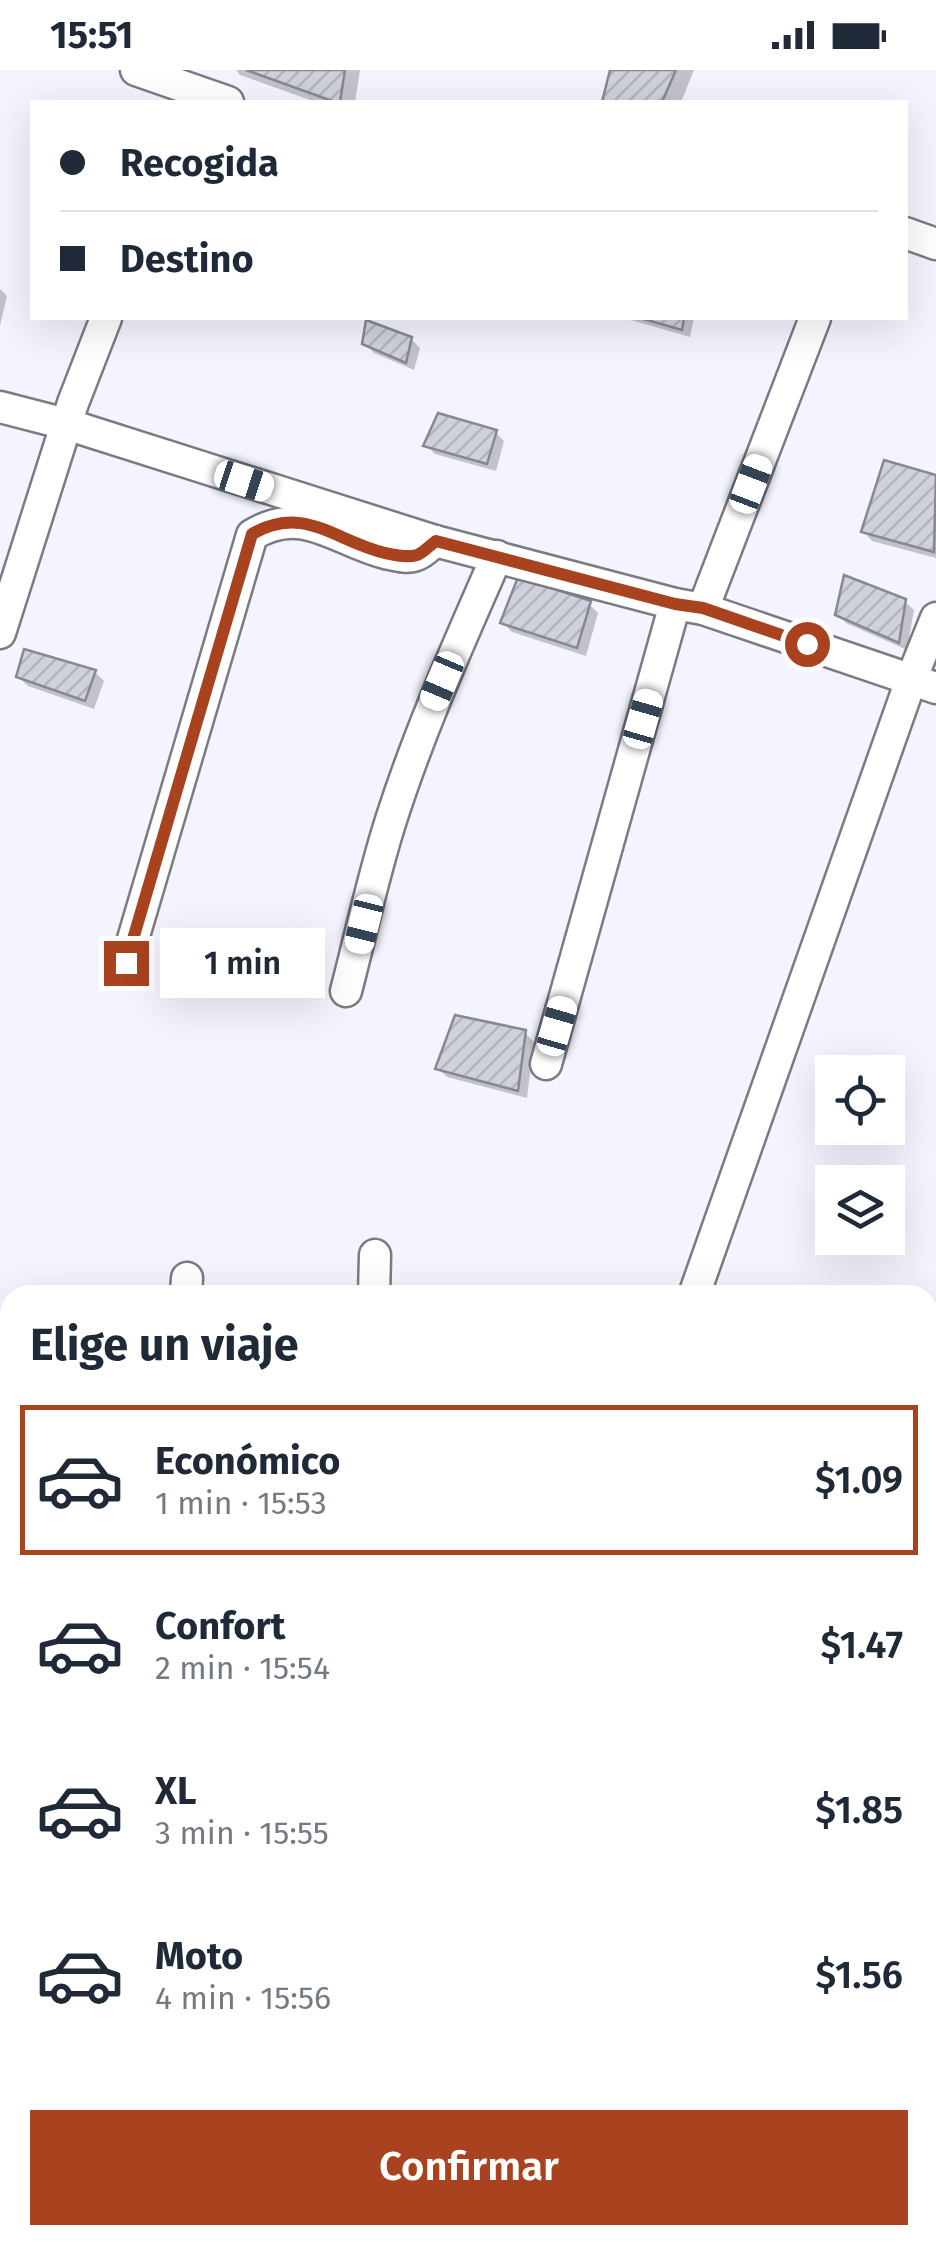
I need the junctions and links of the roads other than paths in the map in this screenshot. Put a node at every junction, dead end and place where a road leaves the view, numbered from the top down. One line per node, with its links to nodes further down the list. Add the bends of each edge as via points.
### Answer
1 (136, 70): 2 (street)
2 (222, 100)
3 (908, 234): 4 (street)
4 (936, 244)
5 (105, 320): 8 (street)
6 (813, 320): 11 (street)
7 (0, 407): 8 (street)
8 (66, 424): 9 (street); 13 (street)
9 (436, 541): 10 (street); 15 (street, via 417,555 400,556 302,522 269,524 252,534)
10 (497, 556): 11 (street); 16 (street, via 409,766)
11 (689, 606): 14 (street); 17 (street)
12 (936, 618): 14 (street)
13 (0, 632)
14 (924, 684): 20 (street)
15 (126, 963)
16 (346, 990)
17 (546, 1064)
18 (375, 1255): 19 (street)
19 (374, 1285)
20 (698, 1285)

